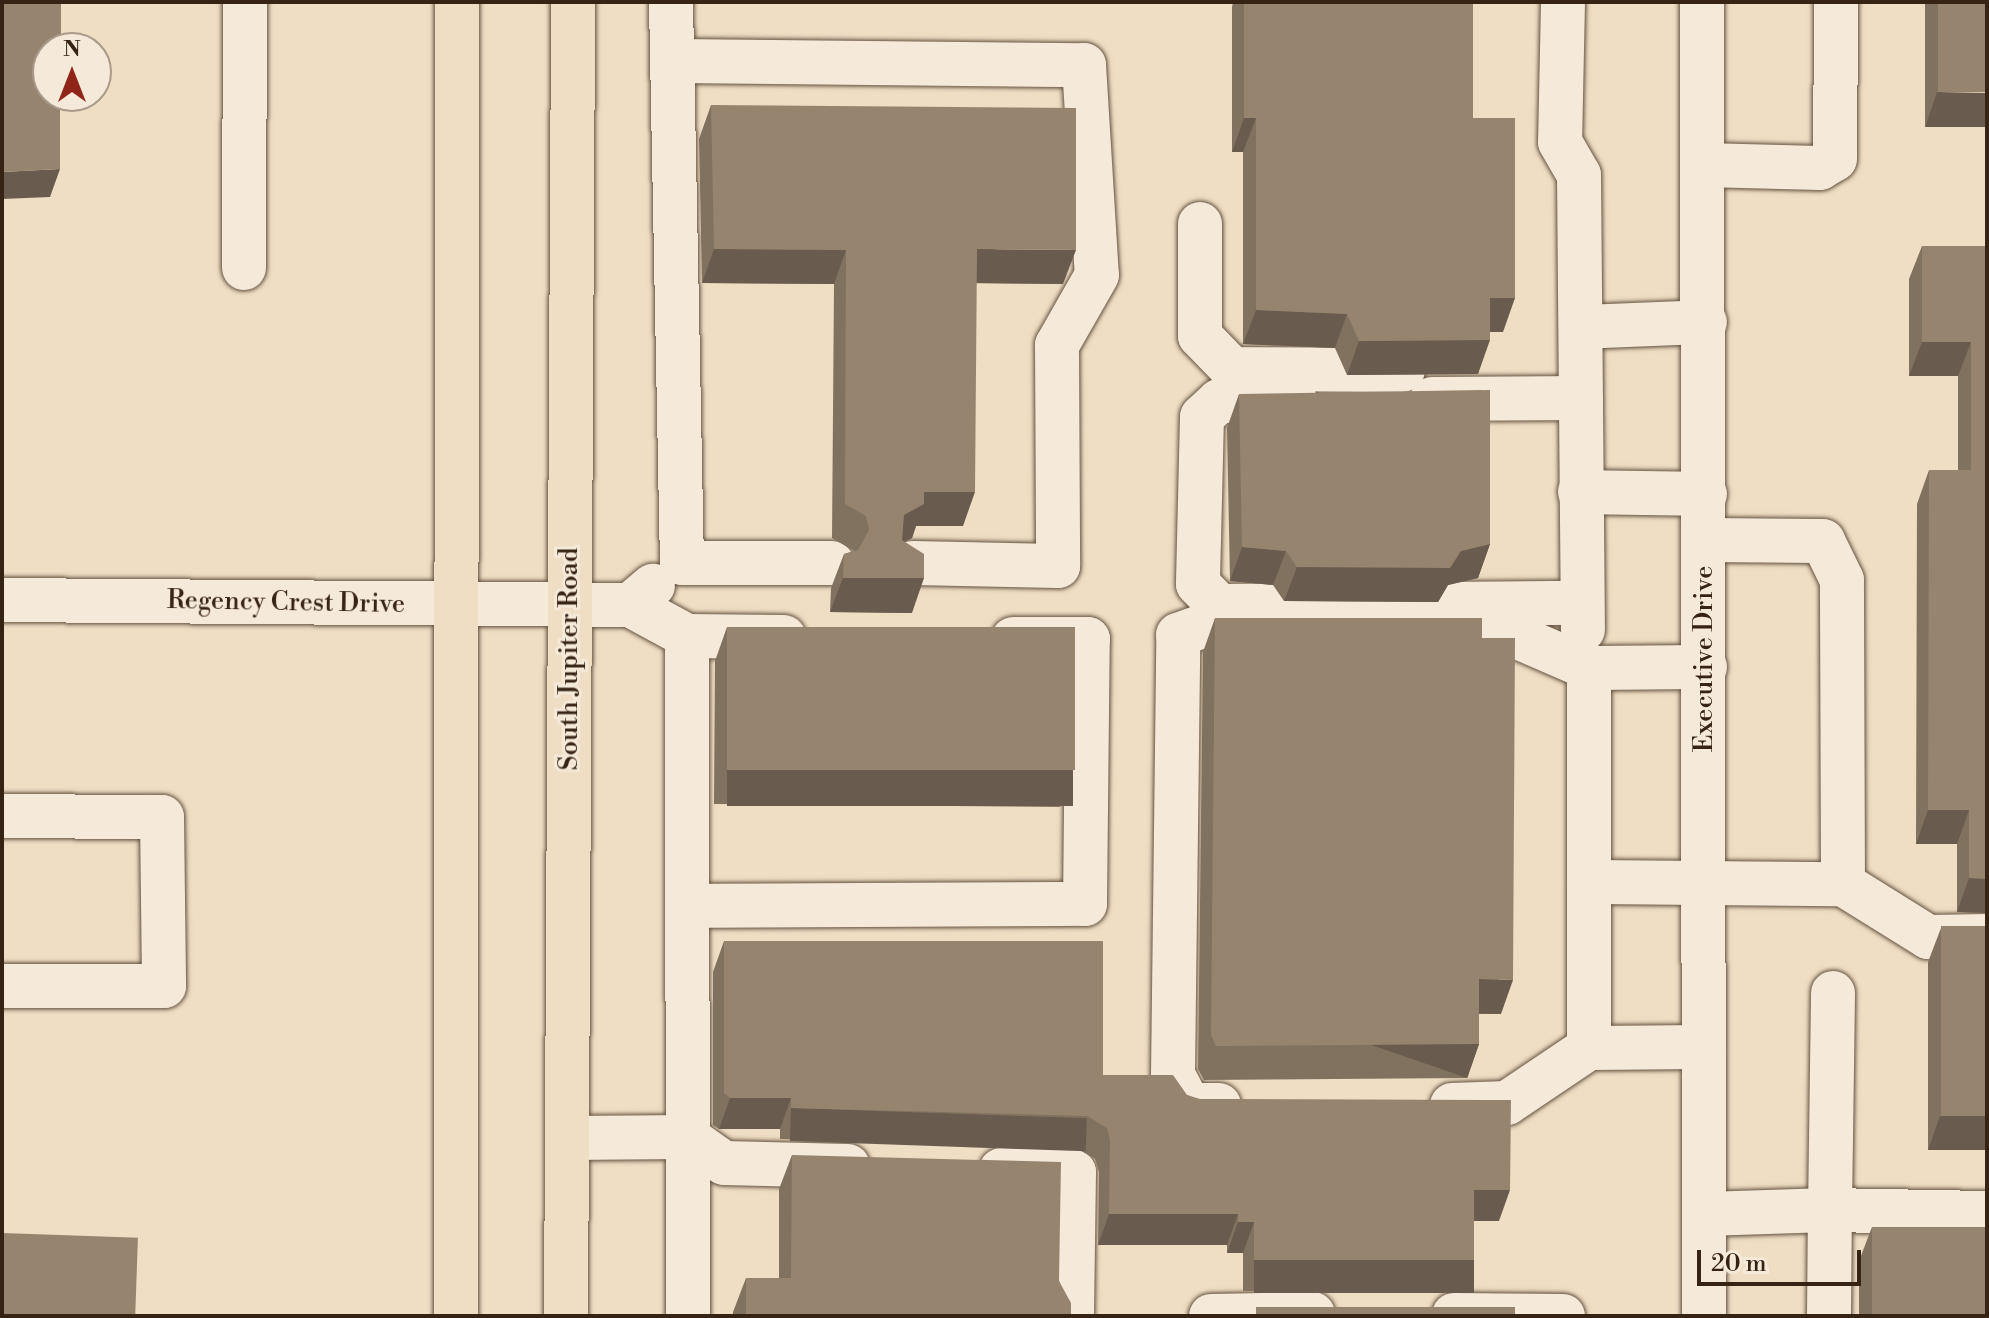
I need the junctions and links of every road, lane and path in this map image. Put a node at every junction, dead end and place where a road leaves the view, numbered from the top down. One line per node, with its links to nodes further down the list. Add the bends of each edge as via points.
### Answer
1 (245, 2): 11 (street)
2 (457, 2): 24 (main road)
3 (573, 2): 22 (main road, South Jupiter Road)
4 (671, 2): 8 (street)
5 (1563, 2): 13 (street, via 1560,142 1579,175)
6 (1702, 2): 9 (street, Executive Drive)
7 (1836, 2): 9 (street, via 1835,159 1820,168)
8 (676, 61): 18 (street); 20 (street, via 1084,65 1097,275 1057,345 1058,566)
9 (1704, 165): 12 (street, Executive Drive)
10 (1200, 224): 14 (street, via 1200,336 1232,369)
11 (244, 268)
12 (1705, 322): 13 (street); 16 (street, Executive Drive)
13 (1581, 327): 14 (street)
14 (1581, 385): 15 (street); 23 (street, via 1219,401 1202,417 1198,584 1219,606)
15 (1580, 492): 16 (street); 23 (street)
16 (1705, 494): 17 (street, Executive Drive)
17 (1705, 540): 29 (street, Executive Drive); 34 (street, via 1823,541 1842,580)
18 (682, 563): 19 (street); 25 (street)
19 (832, 563)
20 (912, 563)
21 (2, 600): 24 (street, Regency Crest Drive)
22 (571, 603): 24 (street, Regency Crest Drive); 25 (street, Regency Crest Drive); 44 (main road, South Jupiter Road)
23 (1580, 603): 30 (street)
24 (459, 605): 52 (main road)
25 (630, 605): 26 (street)
26 (687, 636): 27 (street); 35 (street)
27 (826, 637)
28 (964, 638): 35 (street, via 1088,639 1085,904)
29 (1705, 667): 30 (street); 32 (street, Executive Drive)
30 (1589, 668): 33 (street); 41 (street, via 1497,628 1205,625 1178,635 1173,1075 1189,1105)
31 (2, 816): 37 (street, via 162,817 164,986)
32 (1705, 881): 33 (street); 34 (street); 39 (street, Executive Drive)
33 (1589, 882): 40 (street)
34 (1843, 884): 36 (street, via 1928,937)
35 (687, 906): 43 (street)
36 (1987, 936)
37 (2, 986)
38 (1833, 993): 47 (street)
39 (1704, 1047): 40 (street); 49 (street, Executive Drive)
40 (1589, 1048): 42 (street, via 1507,1103)
41 (1267, 1106)
42 (1406, 1107)
43 (687, 1137): 44 (street); 45 (street, via 724,1163); 54 (street)
44 (567, 1138): 53 (main road, South Jupiter Road)
45 (883, 1167)
46 (963, 1169): 55 (street, via 1074,1172)
47 (1830, 1210): 48 (street); 49 (street); 59 (street)
48 (1987, 1213)
49 (1704, 1214): 58 (street, Executive Drive)
50 (1355, 1315): 56 (street)
51 (1419, 1315): 57 (street)
52 (456, 1316)
53 (566, 1316)
54 (688, 1316)
55 (1072, 1316)
56 (1211, 1316)
57 (1563, 1316)
58 (1704, 1316)
59 (1829, 1316)

